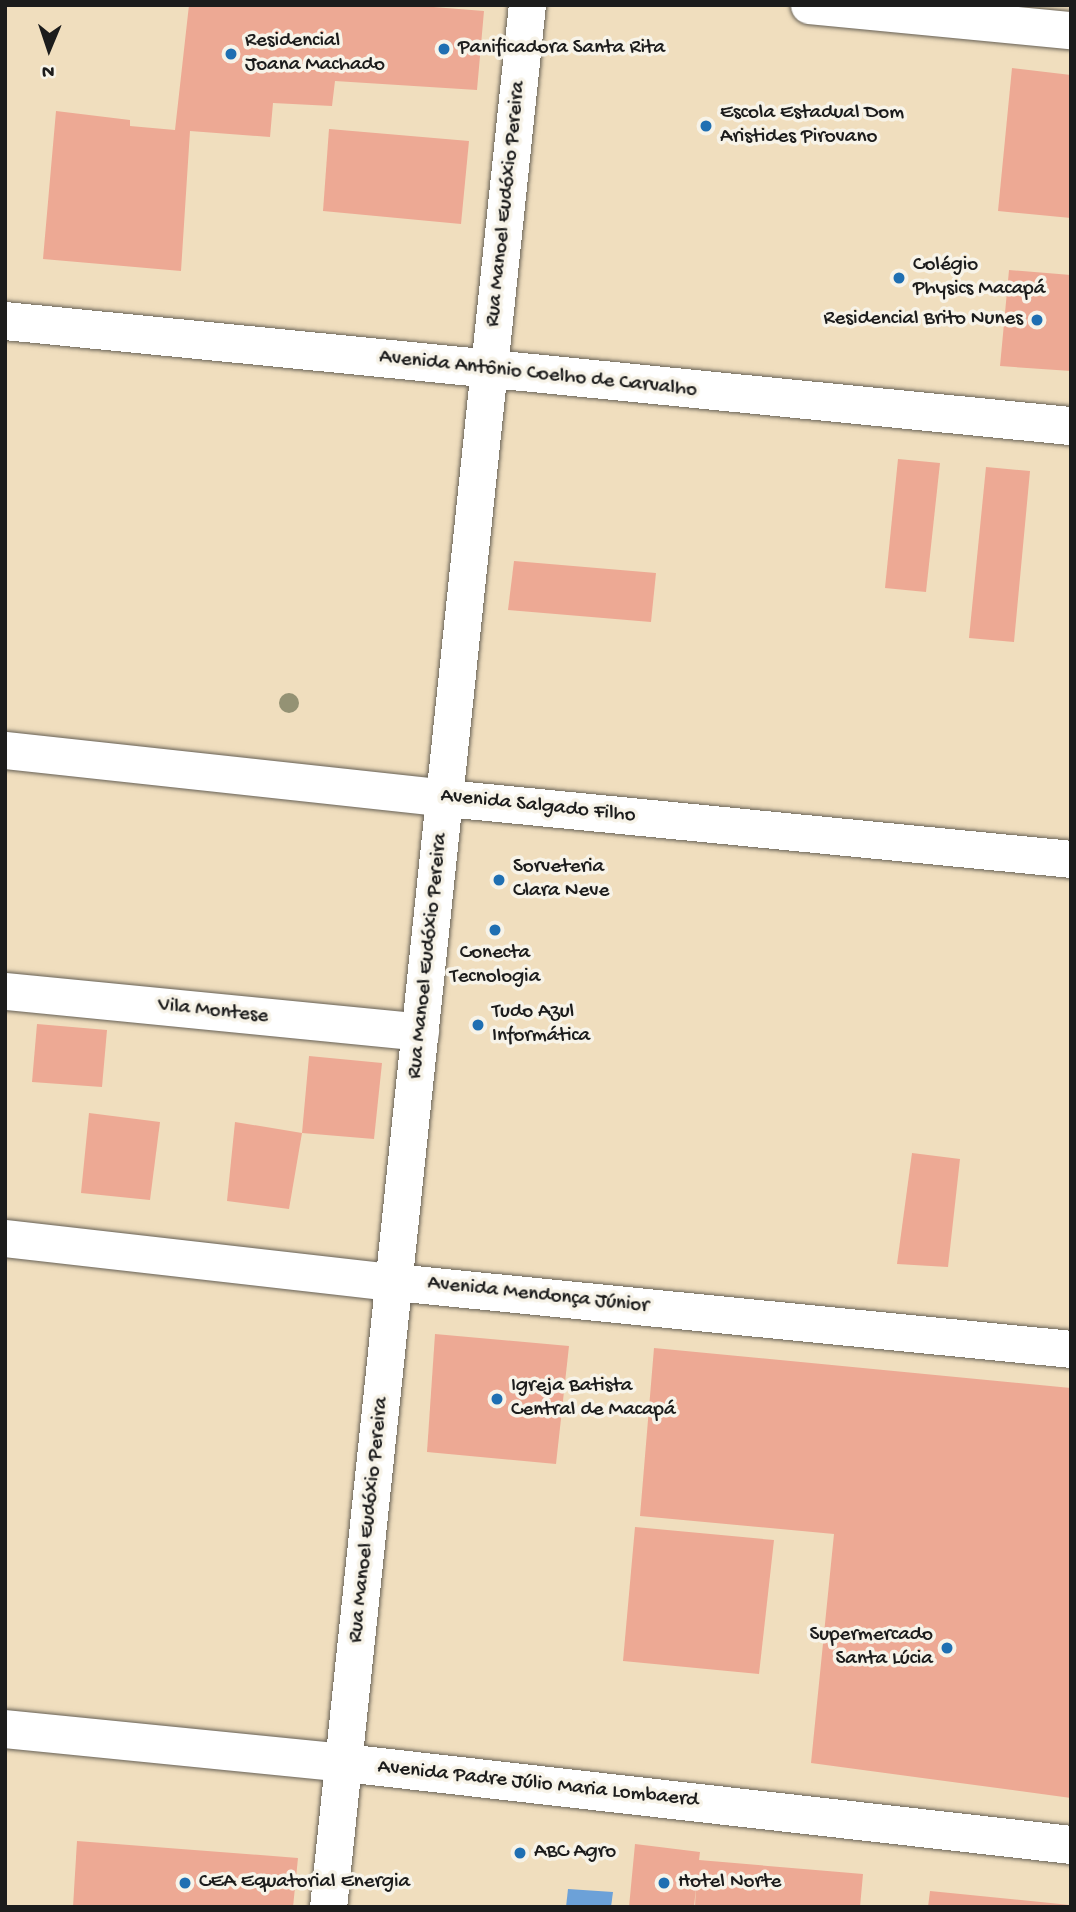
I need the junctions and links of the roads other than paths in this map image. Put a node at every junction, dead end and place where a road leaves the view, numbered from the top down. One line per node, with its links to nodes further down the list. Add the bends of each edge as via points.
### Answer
1 (527, 5): 5 (street, Rua Manoel Eudóxio Pereira)
2 (809, 5): 3 (street)
3 (1071, 30)
4 (5, 321): 5 (street, Avenida Antônio Coelho de Carvalho)
5 (491, 371): 6 (street, Avenida Antônio Coelho de Carvalho); 8 (street, Rua Manoel Eudóxio Pereira)
6 (1071, 426)
7 (5, 750): 8 (street, Avenida Salgado Filho)
8 (446, 798): 9 (street, Avenida Salgado Filho); 11 (street, Rua Manoel Eudóxio Pereira)
9 (1071, 859)
10 (5, 991): 11 (street, Vila Montese)
11 (421, 1032): 13 (street, Rua Manoel Eudóxio Pereira)
12 (5, 1238): 13 (street, Avenida Mendonça Júnior)
13 (394, 1282): 14 (street, Avenida Mendonça Júnior); 16 (street, Rua Manoel Eudóxio Pereira)
14 (1071, 1349)
15 (5, 1729): 16 (street, Avenida Padre Júlio Maria Lombaerd)
16 (345, 1763): 17 (street, Avenida Padre Júlio Maria Lombaerd); 18 (street, Rua Manoel Eudóxio Pereira)
17 (1071, 1845)
18 (328, 1907)

